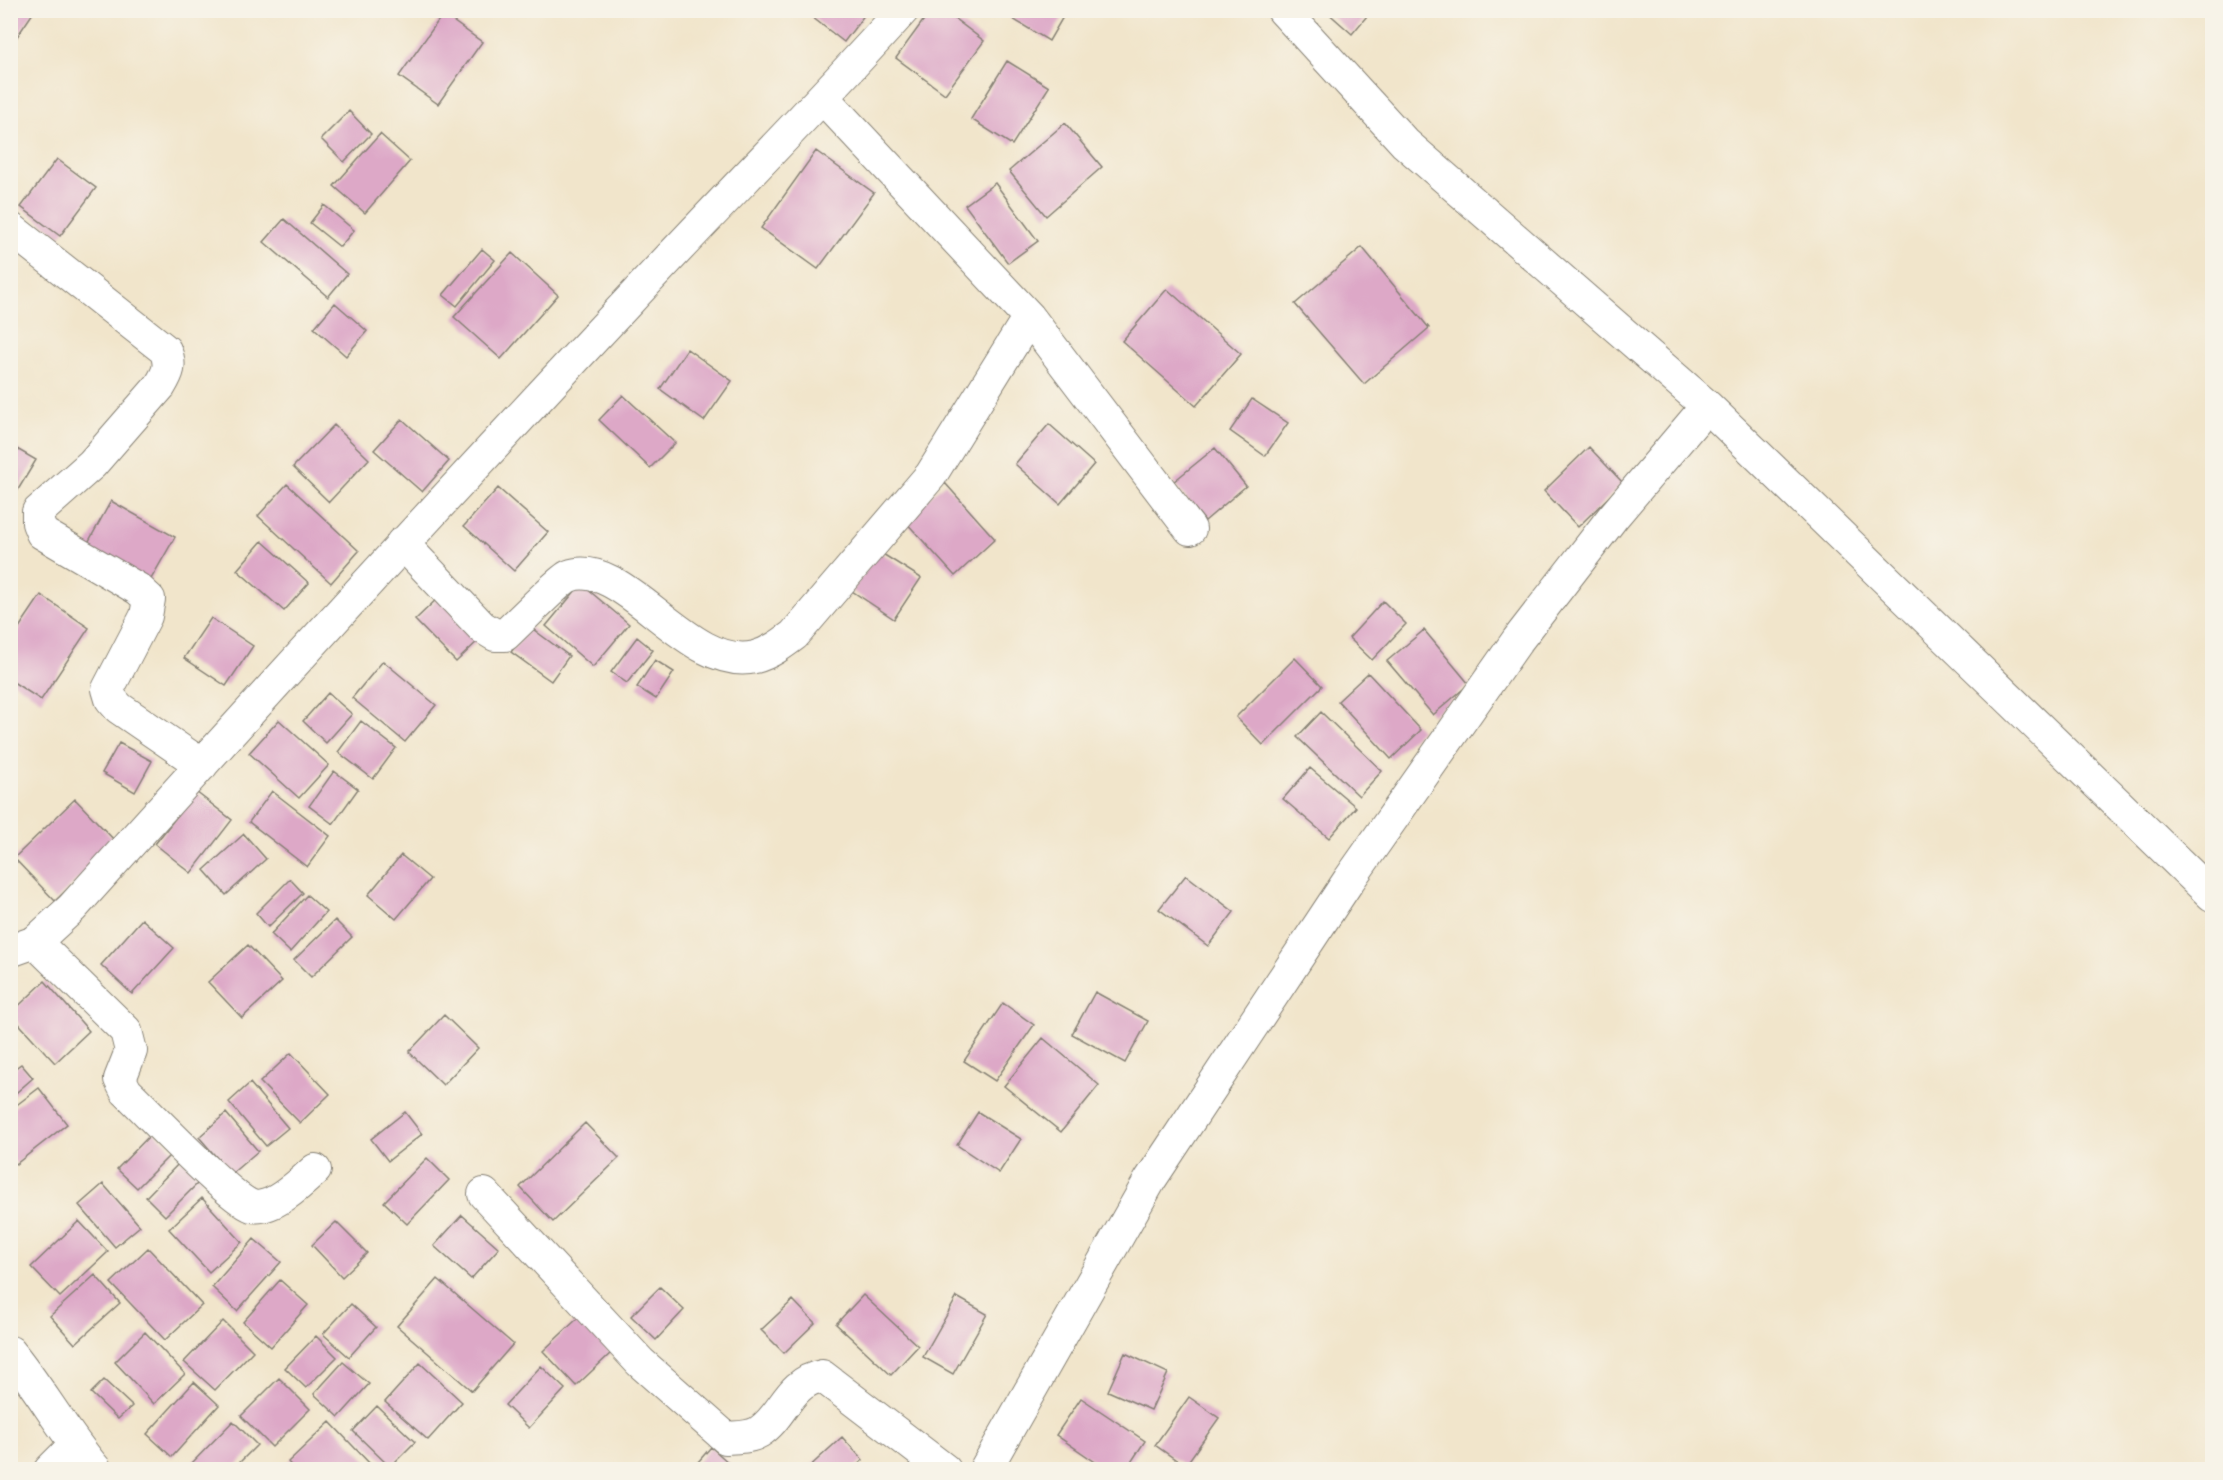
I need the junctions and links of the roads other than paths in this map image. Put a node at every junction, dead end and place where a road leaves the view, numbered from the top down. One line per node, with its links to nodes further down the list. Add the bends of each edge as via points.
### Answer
1 (903, 10): 3 (street)
2 (1283, 10): 6 (street, via 1405,143)
3 (824, 99): 5 (street); 8 (street)
4 (10, 228): 9 (street, via 165,350 170,361 160,386 92,464 38,512 38,523 42,533 149,599 147,616 108,689 111,699 118,708)
5 (1029, 316): 7 (street); 8 (street, via 931,476 794,635 774,650 753,657 717,654 672,627 617,584 588,572 568,577 505,635 495,635 482,627)
6 (1707, 406): 10 (street); 19 (street, via 1613,517 1517,641 1349,880 1150,1180)
7 (1190, 529)
8 (402, 543): 9 (street)
9 (202, 765): 11 (street, via 72,908)
10 (2212, 895)
11 (22, 946): 12 (street, via 126,1031 131,1051 120,1079 126,1090 227,1188 252,1206 266,1204 290,1192)
12 (315, 1170)
13 (484, 1194): 18 (street, via 640,1362 726,1438 759,1431 808,1379 822,1377)
14 (10, 1352): 15 (street, via 39,1388)
15 (75, 1445): 16 (street); 17 (street)
16 (50, 1470)
17 (96, 1470)
18 (945, 1470)
19 (985, 1470)

